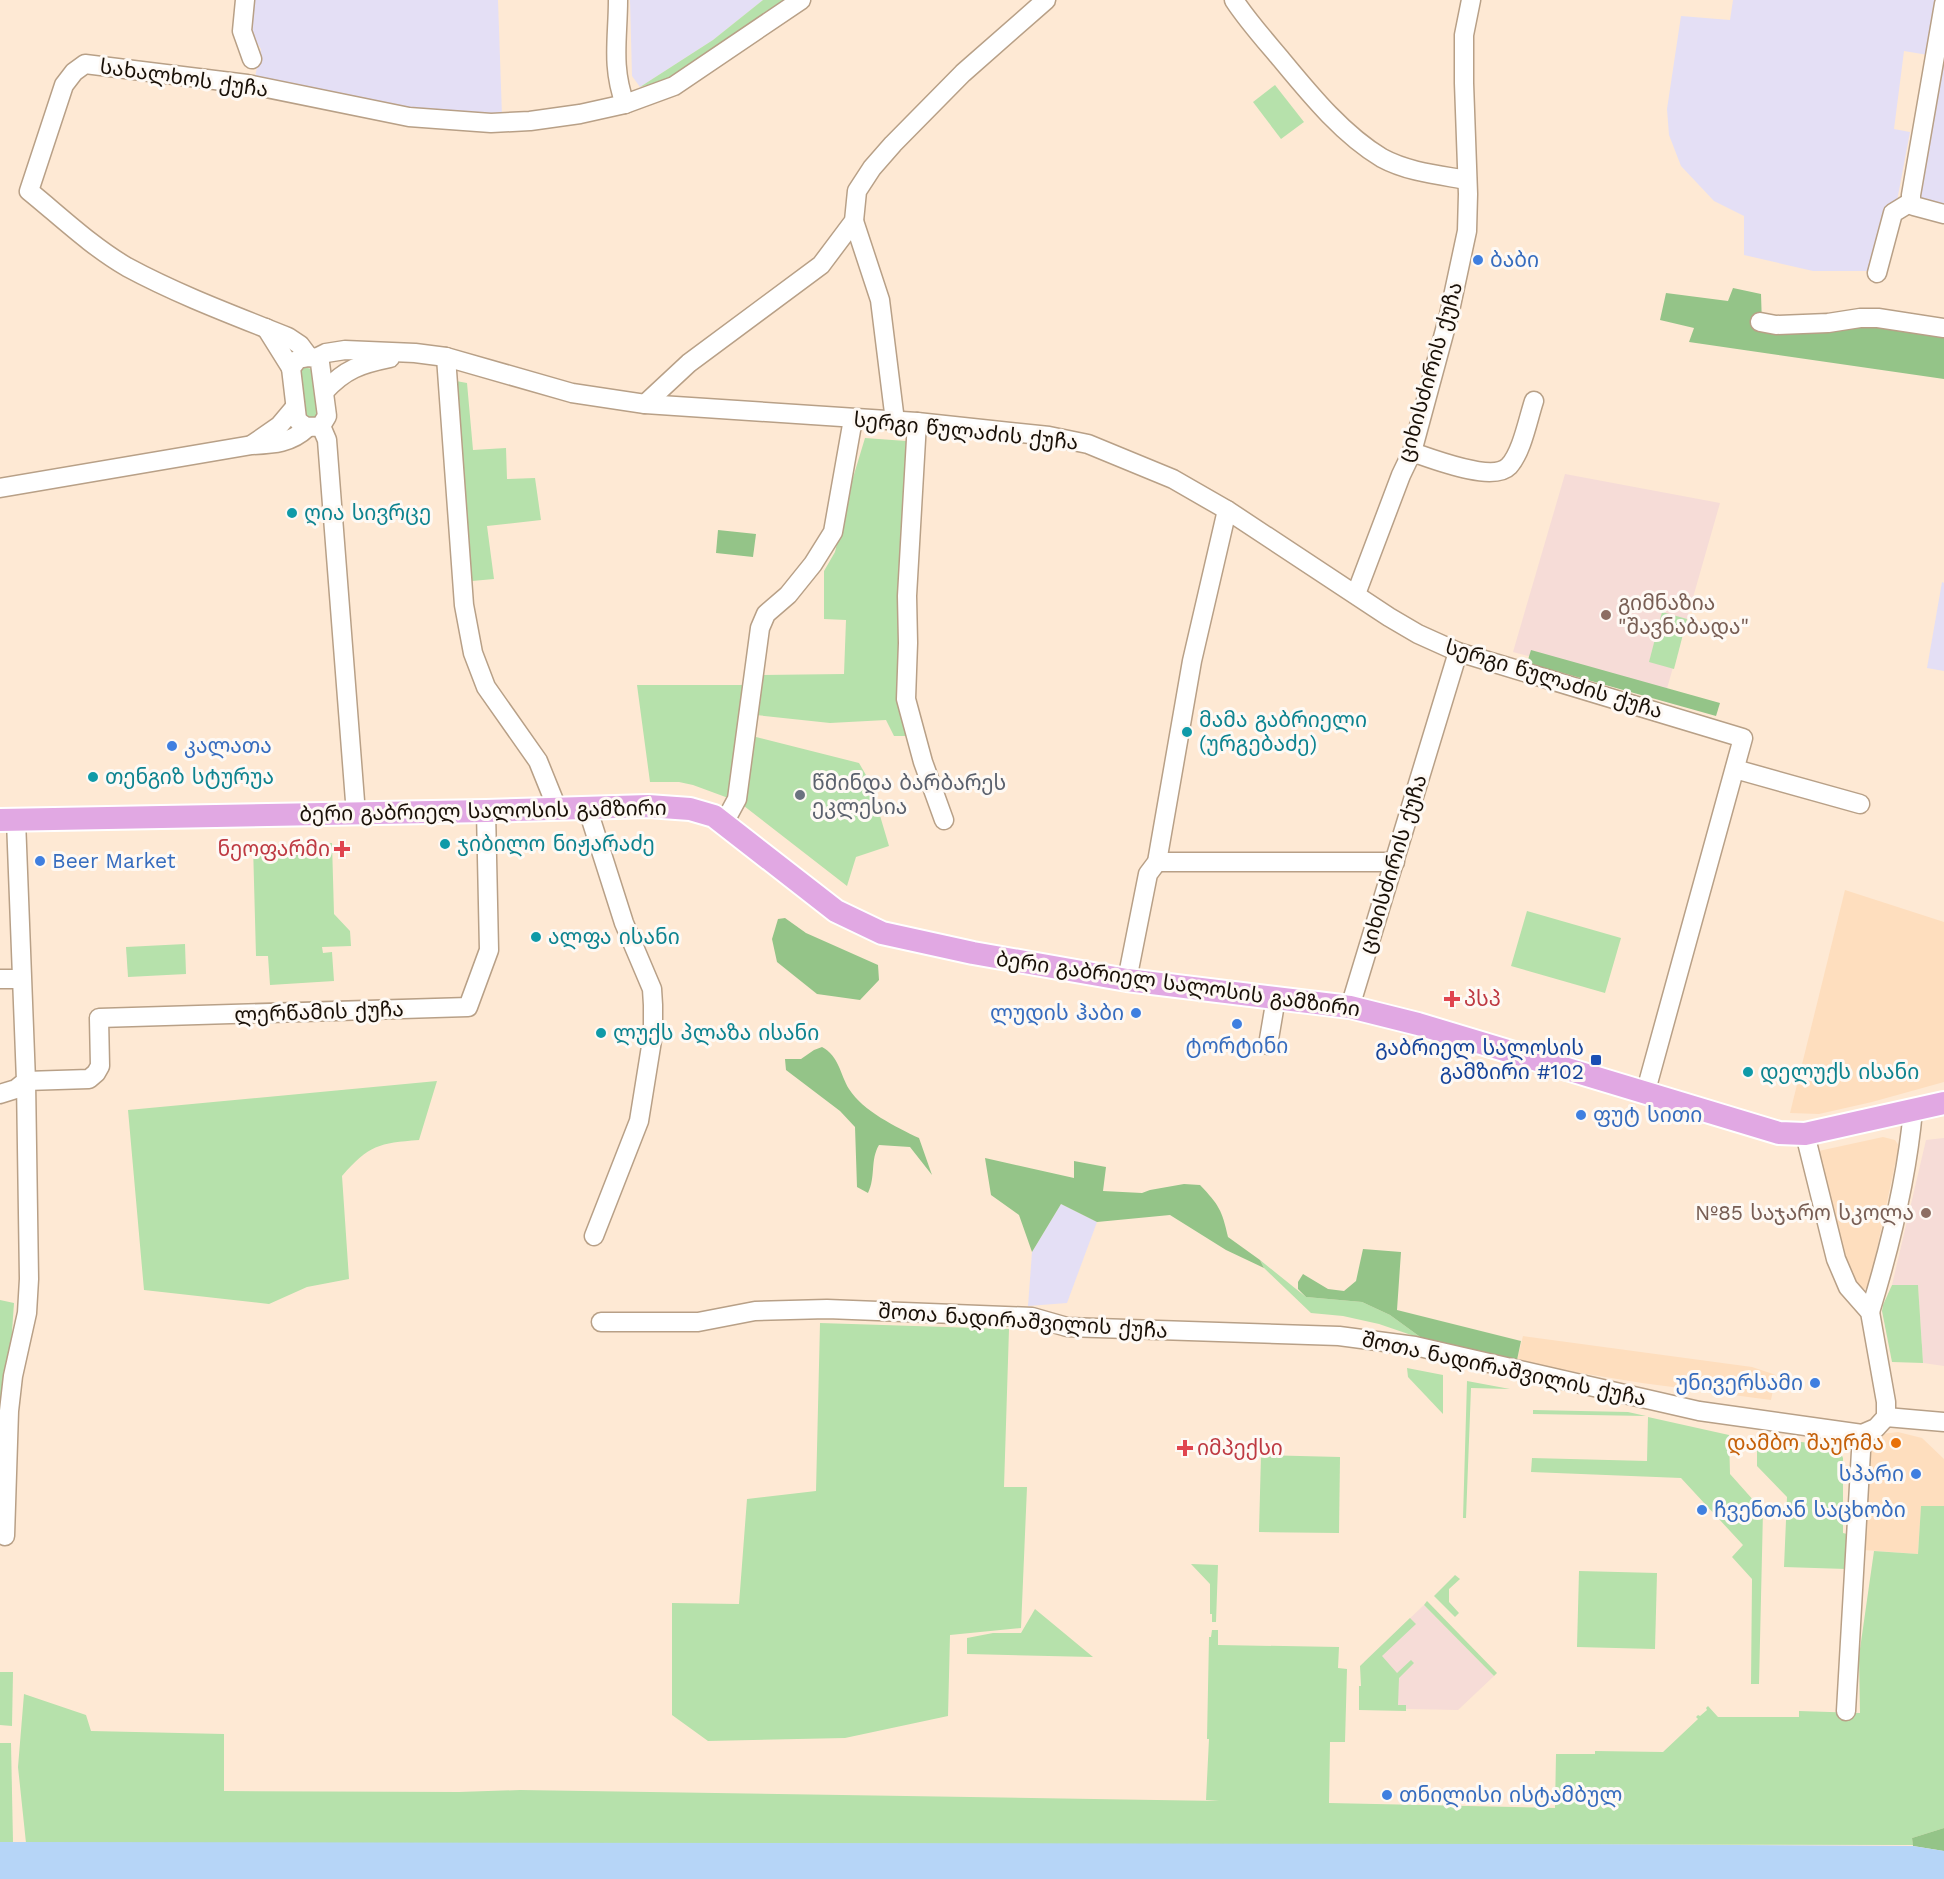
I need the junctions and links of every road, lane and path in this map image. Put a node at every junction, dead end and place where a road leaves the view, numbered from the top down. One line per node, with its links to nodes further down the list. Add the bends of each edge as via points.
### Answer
1 (245, 0): 8 (street, via 242,32)
2 (618, 0): 9 (street, via 616,67)
3 (801, 0): 9 (street, via 674,86)
4 (1046, 0): 13 (street, via 963,73 886,152 857,191)
5 (1234, 0): 10 (street, via 1316,100 1356,139 1383,158 1417,171)
6 (1471, 0): 10 (street, ციხისძირის ქუჩა, via 1464,35)
7 (1944, 4): 11 (street)
8 (252, 59)
9 (625, 104): 18 (street, სახალხოს ქუჩა, via 530,121 456,122 409,117 247,84 85,64 64,85 29,191 86,239 126,266 196,301)
10 (1467, 180): 33 (street, ციხისძირის ქუჩა, via 1467,231)
11 (1911, 202): 12 (street); 14 (street, via 1893,213)
12 (1944, 214)
13 (854, 221): 26 (street, via 821,265 689,363); 29 (street, via 880,300)
14 (1877, 273)
15 (1877, 299): 16 (street)
16 (1878, 318): 17 (street, via 1776,325); 19 (street)
17 (1760, 322)
18 (266, 328): 22 (street, სახალხოს ქუჩა, via 288,337); 23 (street)
19 (1944, 328)
20 (415, 353): 21 (street, სერგი წულაძის ქუჩა); 22 (street, სერგი წულაძის ქუჩა, via 345,350); 24 (street, სერგი წულაძის ქუჩა, via 357,366 336,378)
21 (446, 357): 26 (street, სერგი წულაძის ქუჩა, via 572,393); 41 (street, via 464,605 472,653 486,687 538,761)
22 (312, 358): 23 (street, სერგი წულაძის ქუჩა, via 298,359); 24 (street, via 320,363)
23 (291, 368): 27 (street)
24 (325, 391): 31 (street, via 327,416)
25 (1533, 401): 33 (street, via 1516,455 1508,467 1496,473 1471,470)
26 (645, 404): 28 (street, სერგი წულაძის ქუჩა)
27 (295, 407): 31 (street, via 297,420); 32 (street, via 279,426)
28 (853, 419): 29 (street, სერგი წულაძის ქუჩა); 46 (street, via 833,532 788,595 766,614 760,628 737,799)
29 (895, 421): 30 (street, სერგი წულაძის ქუჩა)
30 (917, 422): 35 (street, სერგი წულაძის ქუჩა, via 1088,444 1173,479); 45 (street, via 907,596 906,699)
31 (314, 427): 32 (street, via 287,441); 43 (street, via 327,441)
32 (252, 445): 34 (street)
33 (1412, 452): 36 (street, ციხისძირის ქუჩა)
34 (0, 488)
35 (1227, 510): 36 (street, სერგი წულაძის ქუჩა); 47 (street, via 1192,661)
36 (1356, 594): 37 (street, სერგი წულაძის ქუჩა, via 1418,634)
37 (1458, 652): 38 (street, სერგი წულაძის ქუჩა, via 1743,738); 48 (street, ციხისძირის ქუჩა)
38 (1734, 769): 39 (street); 57 (street)
39 (1860, 804)
40 (586, 807): 41 (main road, ბერი გაბრიელ სალოსის გამზირი); 46 (main road, ბერი გაბრიელ სალოსის გამზირი, via 690,809); 61 (street, via 624,923 652,989 653,1005 653,1034 639,1121)
41 (557, 808): 42 (main road, ბერი გაბრიელ სალოსის გამზირი)
42 (486, 811): 43 (main road, ბერი გაბრიელ სალოსის გამზირი); 55 (street, ლერწამის ქუჩა, via 489,950 468,1007 99,1018 100,1066 96,1073 89,1079)
43 (356, 814): 44 (main road, ბერი გაბრიელ სალოსის გამზირი)
44 (8, 820): 50 (street)
45 (944, 820)
46 (724, 823): 51 (main road, ბერი გაბრიელ სალოსის გამზირი, via 836,911 882,933)
47 (1157, 862): 48 (street); 51 (street, via 1148,874)
48 (1395, 862): 53 (street, ციხისძირის ქუჩა)
49 (0, 979): 50 (street)
50 (21, 979): 55 (street)
51 (1127, 980): 52 (main road, ბერი გაბრიელ სალოსის გამზირი)
52 (1276, 998): 53 (main road, ბერი გაბრიელ სალოსის გამზირი); 54 (street)
53 (1350, 1007): 57 (main road, ბერი გაბრიელ სალოსის გამზირი)
54 (1268, 1045)
55 (26, 1081): 56 (street); 67 (street, via 29,1279 27,1313 9,1411)
56 (0, 1094)
57 (1645, 1094): 60 (main road, ბერი გაბრიელ სალოსის გამზირი, via 1779,1133)
58 (1944, 1103): 59 (main road, ბერი გაბრიელ სალოსის გამზირი)
59 (1913, 1110): 60 (main road, ბერი გაბრიელ სალოსის გამზირი); 62 (street, via 1909,1150)
60 (1805, 1134): 62 (street, via 1836,1259 1848,1287)
61 (594, 1236)
62 (1870, 1312): 64 (street, via 1887,1402)
63 (601, 1322): 66 (street, შოთა ნადირაშვილის ქუჩა, via 698,1322 755,1311 827,1309 1032,1317 1067,1327 1339,1336 1414,1346 1699,1411)
64 (1886, 1417): 65 (street); 66 (street, via 1876,1428)
65 (1944, 1422)
66 (1862, 1434): 68 (street)
67 (5, 1536)
68 (1846, 1711)

